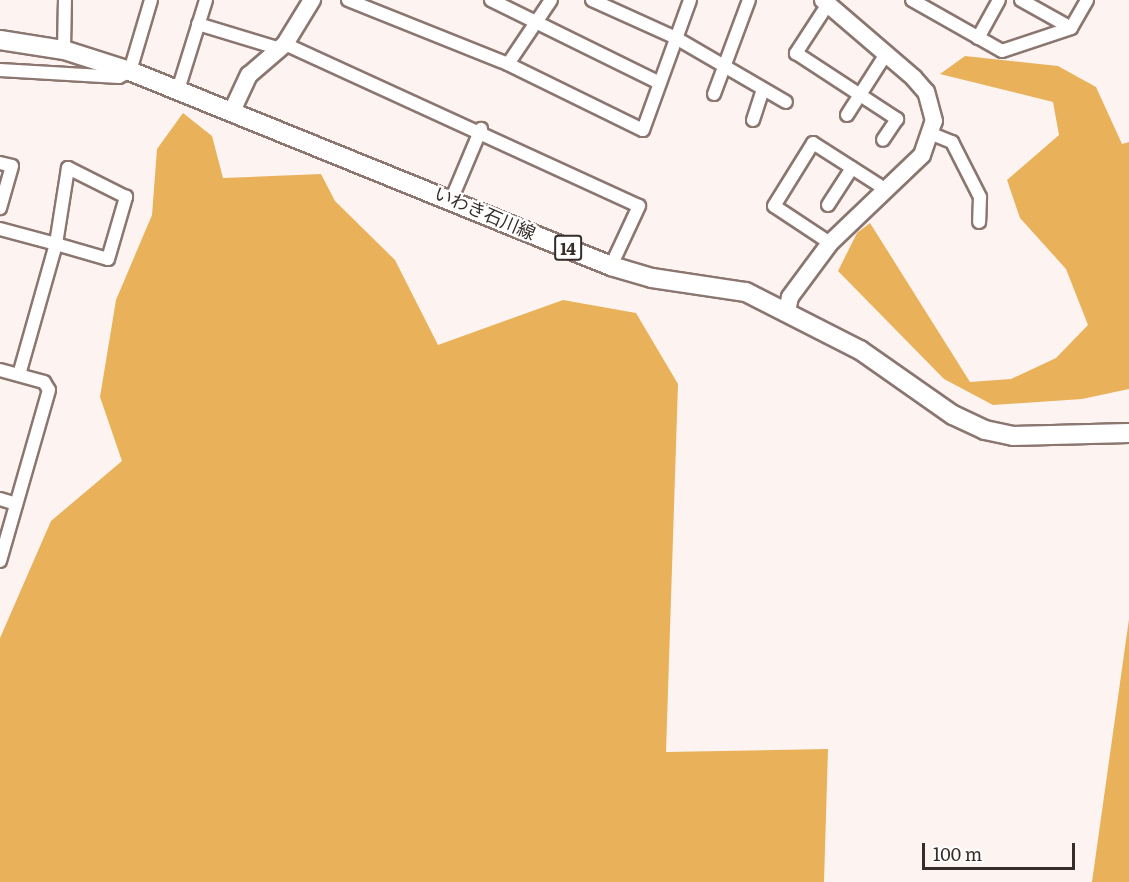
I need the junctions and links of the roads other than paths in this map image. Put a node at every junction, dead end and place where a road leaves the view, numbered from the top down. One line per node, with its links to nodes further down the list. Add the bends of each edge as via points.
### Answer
1 (66, 0): 23 (street)
2 (151, 0): 28 (street)
3 (206, 0): 17 (street)
4 (312, 0): 22 (street)
5 (348, 0): 25 (street)
6 (491, 0): 16 (street)
7 (550, 0): 16 (street)
8 (592, 0): 19 (street)
9 (690, 0): 19 (street)
10 (749, 0): 26 (street)
11 (912, 0): 20 (street)
12 (999, 0): 20 (street)
13 (1021, 0): 18 (street)
14 (1087, 0): 18 (street)
15 (825, 2): 24 (street); 33 (street, via 796,52)
16 (535, 23): 25 (street); 29 (street)
17 (198, 24): 22 (street); 30 (street)
18 (1071, 28): 20 (street, via 1002,51)
19 (676, 38): 26 (street); 29 (street)
20 (978, 38)
21 (0, 40): 23 (main road, いわき石川線 / 14)
22 (283, 46): 35 (street, via 249,75); 38 (street)
23 (64, 50): 28 (main road, いわき石川線 / 14)
24 (886, 54): 33 (street); 39 (street, via 926,92)
25 (508, 64): 29 (street, via 643,130)
26 (724, 67): 31 (street); 32 (street)
27 (0, 70): 28 (street, via 108,80)
28 (130, 71): 30 (main road, いわき石川線 / 14)
29 (660, 83)
30 (178, 90): 35 (main road, いわき石川線 / 14)
31 (764, 90): 34 (street); 37 (street)
32 (714, 94)
33 (860, 95): 36 (street); 40 (street, via 897,119)
34 (786, 102)
35 (232, 111): 44 (main road, いわき石川線 / 14)
36 (847, 115)
37 (753, 120)
38 (480, 129): 44 (street); 51 (street, via 639,206)
39 (932, 134): 43 (street, via 922,155); 47 (street, via 952,142 980,197)
40 (883, 140)
41 (0, 163): 46 (street, via 12,166)
42 (852, 168): 43 (street); 45 (street); 50 (street, via 813,143 774,206)
43 (885, 189): 50 (street)
44 (452, 198): 51 (main road, いわき石川線 / 14)
45 (828, 205)
46 (0, 208)
47 (980, 222)
48 (0, 229): 49 (street)
49 (56, 243): 49 (street, via 68,168 126,197 108,259); 54 (street)
50 (830, 243): 52 (street, via 790,297)
51 (611, 266): 52 (main road, いわき石川線 / 14, via 652,278 746,292)
52 (787, 312): 55 (main road, いわき石川線 / 14, via 860,350 953,415 985,430 1013,436)
53 (0, 370): 54 (street)
54 (19, 375): 57 (street, via 44,382 49,390)
55 (1129, 433)
56 (0, 499): 57 (street)
57 (16, 504): 58 (street)
58 (0, 561)

